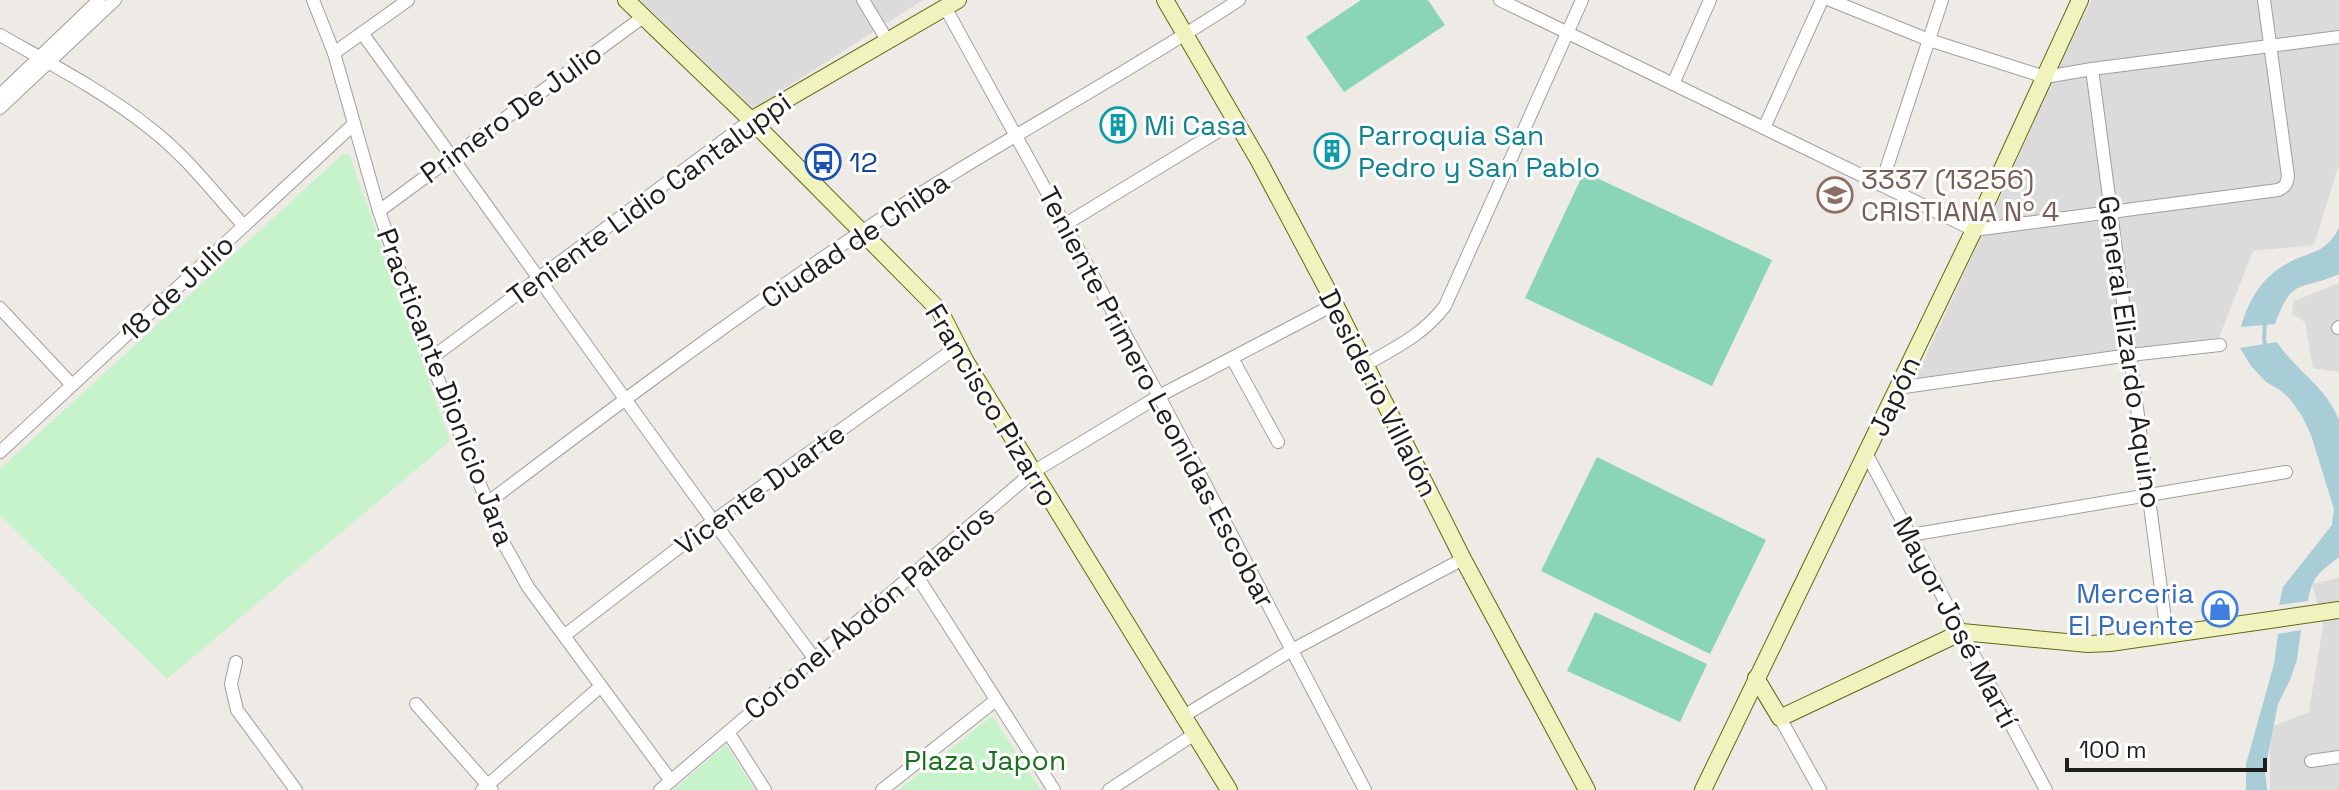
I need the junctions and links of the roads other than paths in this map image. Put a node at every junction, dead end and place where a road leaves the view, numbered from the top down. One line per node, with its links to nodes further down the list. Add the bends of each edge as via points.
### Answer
1 (99, 0): 28 (street)
2 (115, 0): 28 (street)
3 (313, 0): 27 (street, Practicante Dionicio Jara)
4 (408, 0): 19 (street)
5 (626, 0): 18 (street, Francisco Pizarro)
6 (863, 0): 24 (street)
7 (1165, 0): 22 (street, Desiderio Villalón)
8 (1239, 0): 22 (street, Ciudad de Chiba)
9 (1500, 0): 20 (street)
10 (1582, 0): 20 (street)
11 (1710, 0): 31 (street)
12 (1822, 0): 37 (street)
13 (1830, 0): 25 (street)
14 (1942, 0): 25 (street)
15 (2080, 0): 30 (street, Japón)
16 (2264, 0): 26 (street)
17 (952, 4): 24 (street, Teniente Lidio Cantaluppi); 38 (street, Teniente Primero Leonidas Escobar)
18 (643, 17): 34 (street, Francisco Pizarro); 39 (street, Primero De Julio)
19 (362, 33): 27 (street); 39 (street)
20 (1568, 33): 31 (street); 55 (street, via 1445,306 1420,334)
21 (0, 35): 28 (street)
22 (1185, 36): 35 (street, Desiderio Villalón); 38 (street, Ciudad de Chiba)
23 (2339, 37): 26 (street)
24 (887, 40): 34 (street, Teniente Lidio Cantaluppi)
25 (1929, 40): 30 (street); 40 (street)
26 (2270, 46): 29 (street); 42 (street, via 2287,182 2278,190)
27 (334, 53): 36 (street, Practicante Dionicio Jara)
28 (44, 60): 32 (street); 33 (street); 44 (street, via 152,130)
29 (2092, 69): 30 (street); 42 (street, General Elizardo Aquino)
30 (2045, 77): 45 (street, Japón)
31 (1673, 84): 37 (street)
32 (0, 95)
33 (0, 108)
34 (751, 120): 46 (street, Francisco Pizarro); 47 (street, Teniente Lidio Cantaluppi)
35 (1235, 121): 43 (street); 48 (street, Desiderio Villalón)
36 (354, 124): 41 (street, Practicante Dionicio Jara); 44 (street, 18 de Julio)
37 (1764, 128): 40 (street)
38 (1017, 135): 43 (street, Teniente Primero Leonidas Escobar); 46 (street, Ciudad de Chiba)
39 (452, 156): 41 (street, Primero De Julio); 47 (street)
40 (1881, 185): 45 (street)
41 (379, 211): 54 (street, Practicante Dionicio Jara)
42 (2111, 212): 45 (street); 52 (street, General Elizardo Aquino)
43 (1064, 225): 58 (street, Teniente Primero Leonidas Escobar)
44 (244, 226): 56 (street, 18 de Julio)
45 (1974, 230): 57 (street, Japón)
46 (861, 232): 51 (street, Francisco Pizarro, via 940,311); 59 (street, Ciudad de Chiba)
47 (537, 278): 54 (street, Teniente Lidio Cantaluppi); 59 (street)
48 (1335, 304): 53 (street, Coronel Abdón Palacios); 55 (street, Desiderio Villalón)
49 (0, 308): 56 (street)
50 (2220, 345): 52 (street)
51 (957, 347): 63 (street, Francisco Pizarro); 67 (street, Vicente Duarte)
52 (2130, 355): 57 (street); 65 (street, General Elizardo Aquino)
53 (1232, 358): 58 (street, Coronel Abdón Palacios); 60 (street)
54 (430, 359): 66 (street, Practicante Dionicio Jara)
55 (1365, 365): 69 (street, Desiderio Villalón)
56 (72, 385): 61 (street, 18 de Julio)
57 (1897, 388): 62 (street, Japón)
58 (1159, 396): 63 (street, Coronel Abdón Palacios); 75 (street, Teniente Primero Leonidas Escobar)
59 (624, 400): 66 (street, Ciudad de Chiba); 67 (street)
60 (1278, 442)
61 (0, 452)
62 (1866, 453): 68 (street, Mayor José Martí); 78 (street, Japón)
63 (1033, 472): 70 (street, Coronel Abdón Palacios); 82 (street, Francisco Pizarro)
64 (2286, 472): 65 (street)
65 (2149, 494): 68 (street); 73 (street, General Elizardo Aquino)
66 (487, 503): 74 (street, Practicante Dionicio Jara, via 528,587)
67 (712, 522): 74 (street, Vicente Duarte); 76 (street)
68 (1910, 535): 72 (street, Mayor José Martí)
69 (1463, 559): 75 (street); 98 (street, Desiderio Villalón)
70 (915, 573): 76 (street, Coronel Abdón Palacios); 80 (street)
71 (2339, 610): 73 (street)
72 (1962, 632): 73 (street, via 2088,644); 83 (street); 101 (street, Mayor José Martí)
73 (2167, 634)
74 (565, 635): 79 (street, Practicante Dionicio Jara)
75 (1292, 650): 82 (street); 97 (street, Teniente Primero Leonidas Escobar)
76 (814, 658): 84 (street, Coronel Abdón Palacios)
77 (236, 662): 90 (street, via 231,684 237,710)
78 (1756, 678): 83 (street); 99 (street, Japón)
79 (600, 687): 88 (street, Practicante Dionicio Jara); 89 (street)
80 (996, 700): 93 (street); 94 (street)
81 (416, 704): 89 (street)
82 (1182, 717): 85 (street, Francisco Pizarro)
83 (1780, 718): 100 (street)
84 (728, 732): 88 (street, Coronel Abdón Palacios); 92 (street)
85 (1193, 735): 95 (street); 96 (street, Francisco Pizarro)
86 (2339, 757): 87 (street)
87 (2311, 761)
88 (671, 781): 91 (street, Coronel Abdón Palacios)
89 (487, 788)
90 (296, 790)
91 (660, 790)
92 (765, 790)
93 (882, 790)
94 (1054, 790)
95 (1109, 790)
96 (1229, 790)
97 (1365, 790)
98 (1587, 790)
99 (1703, 790)
100 (1820, 790)
101 (2046, 790)

